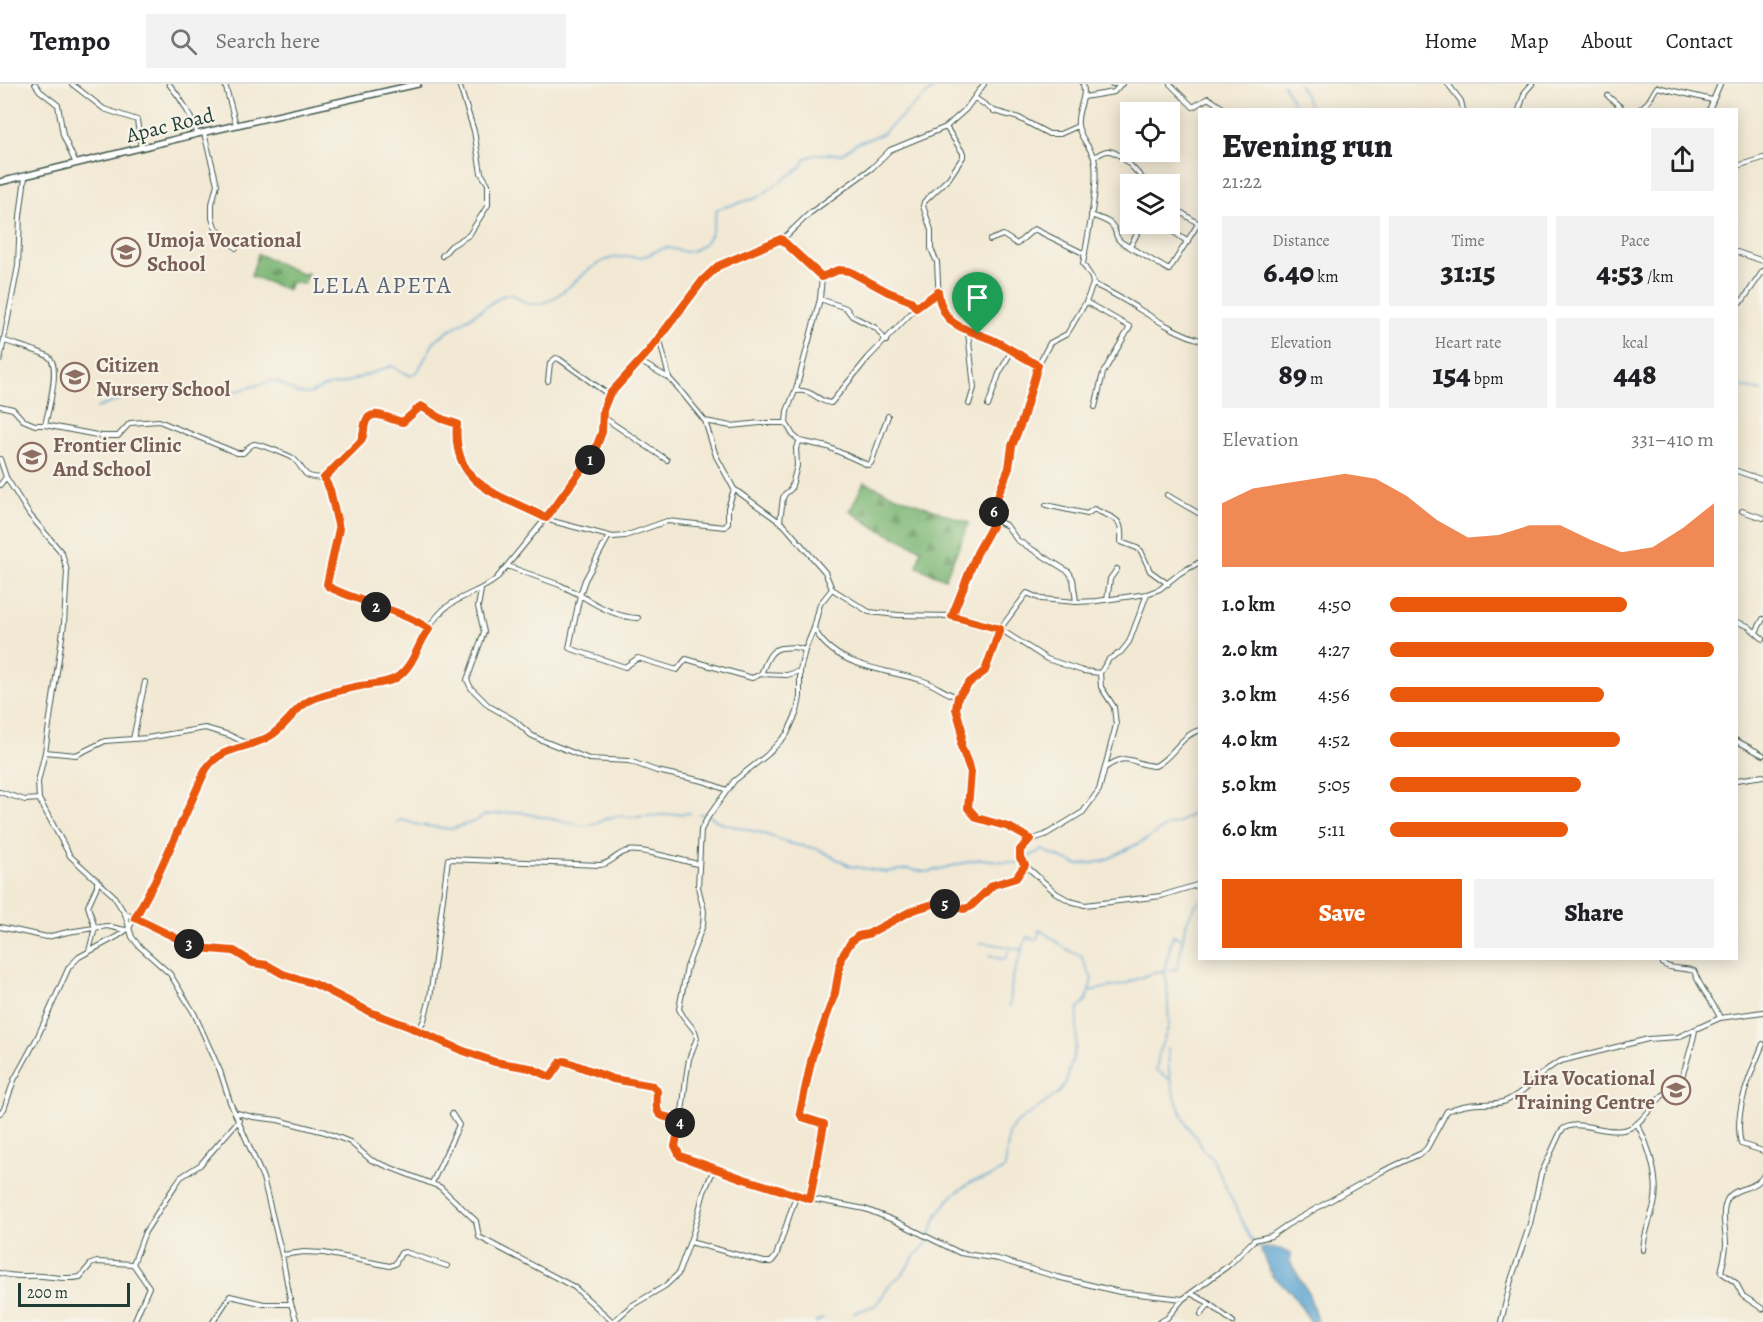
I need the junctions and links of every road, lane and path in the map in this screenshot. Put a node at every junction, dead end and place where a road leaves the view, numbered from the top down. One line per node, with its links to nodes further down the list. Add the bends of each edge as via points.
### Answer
1 (35, 84): 33 (street, via 58,105 63,135)
2 (72, 84): 30 (street, via 104,109 137,120)
3 (169, 84): 29 (street, via 191,115)
4 (225, 84): 25 (street)
5 (418, 84): 25 (main road, Apac Road)
6 (459, 84): 51 (street, via 474,131 481,173 488,184 489,205 469,235)
7 (984, 84): 17 (street)
8 (1083, 84): 16 (street)
9 (1112, 84): 10 (street)
10 (1122, 84): 16 (street, via 1114,92)
11 (1170, 84): 19 (street, via 1193,107 1208,98)
12 (1448, 84): 20 (street)
13 (1532, 84): 21 (street)
14 (1720, 84): 18 (street)
15 (1608, 96): 22 (street)
16 (1084, 97): 26 (street)
17 (975, 98): 26 (street, via 994,111 1018,117 1049,135); 27 (street)
18 (1712, 100): 23 (street, via 1657,87); 24 (street)
19 (1223, 108)
20 (1463, 108)
21 (1520, 108)
22 (1622, 108)
23 (1641, 108)
24 (1710, 108)
25 (236, 126): 28 (main road, Apac Road)
26 (1078, 126): 31 (street)
27 (946, 127): 44 (street, via 890,150 873,168); 56 (street, via 963,157 923,206 937,262)
28 (204, 133): 29 (main road, Apac Road); 48 (street, via 217,184 212,218 215,227)
29 (197, 134): 30 (main road, Apac Road)
30 (141, 148): 33 (main road, Apac Road)
31 (1094, 157): 35 (street, via 1113,152); 39 (street)
32 (1763, 158): 34 (street)
33 (76, 164): 36 (main road, Apac Road)
34 (1738, 166)
35 (1138, 174)
36 (24, 177): 37 (main road, Apac Road); 64 (street, via 18,266)
37 (0, 182)
38 (1180, 212): 40 (street)
39 (1091, 215): 47 (street, via 1110,223 1117,239); 49 (street)
40 (1198, 223)
41 (1198, 226): 46 (street)
42 (1137, 234): 47 (street)
43 (1175, 234): 46 (street)
44 (781, 239): 54 (street); 62 (street, via 718,266)
45 (990, 240): 49 (street, via 1003,235 1017,244 1034,229)
46 (1188, 242): 47 (street, via 1169,270)
47 (1130, 247)
48 (236, 248)
49 (1085, 254): 55 (street, via 1084,266)
50 (1738, 254): 52 (street)
51 (441, 256)
52 (1763, 261)
53 (1763, 271): 59 (street)
54 (822, 277): 57 (street); 60 (street, via 838,270 849,271 911,301)
55 (1093, 284): 58 (street); 63 (street, via 1169,328)
56 (938, 292): 60 (street); 61 (street, via 945,314)
57 (820, 299): 65 (street, via 846,308 859,321 873,326); 72 (street)
58 (1086, 302): 69 (street, via 1068,332 1050,343); 77 (street, via 1130,327 1103,373)
59 (1738, 303)
60 (916, 308): 65 (street)
61 (969, 332): 66 (street); 74 (street, via 974,388)
62 (658, 336): 68 (street); 70 (street)
63 (1198, 339)
64 (5, 341): 67 (street); 82 (street, via 48,357 54,363 55,378)
65 (886, 341): 72 (street, via 831,403 810,391)
66 (1012, 350): 69 (street); 76 (street)
67 (0, 360)
68 (639, 361): 70 (street); 73 (street)
69 (1038, 365): 98 (street, via 995,503)
70 (669, 378): 80 (street)
71 (548, 381): 73 (street, via 550,363 556,358)
72 (795, 391): 81 (street)
73 (609, 395): 79 (street)
74 (969, 404)
75 (0, 406): 82 (street, via 13,409 30,424)
76 (988, 406)
77 (1095, 407)
78 (888, 416): 83 (street, via 868,465 828,447)
79 (602, 417): 85 (street); 96 (street, via 602,432 594,453)
80 (705, 421): 81 (street, via 731,426); 91 (street, via 716,456)
81 (786, 423): 83 (street)
82 (45, 425): 88 (street, via 113,437 130,423 155,420 240,453 257,444 293,457 308,476)
83 (800, 441): 99 (street, via 796,448 797,466 791,489 783,498)
84 (0, 459): 87 (street)
85 (667, 460)
86 (1738, 471): 89 (street)
87 (6, 477): 90 (street); 130 (street, via 29,514 62,553 67,571 64,624)
88 (324, 478): 96 (street, via 360,442 371,415 403,422 421,406 457,424 461,461 473,478 493,493); 116 (street, via 339,529 329,587 411,617)
89 (1763, 480)
90 (0, 485)
91 (734, 489): 99 (street); 100 (street, via 726,526 667,521 625,536)
92 (1167, 495): 95 (street)
93 (1046, 505): 104 (street, via 1087,514 1094,510 1119,521 1121,542 1137,548 1150,571)
94 (1742, 511): 97 (street)
95 (1198, 513)
96 (546, 518): 100 (street); 102 (street)
97 (1763, 518)
98 (994, 519): 110 (street, via 1007,526 1017,540 1069,572); 111 (street)
99 (780, 521): 105 (street, via 820,565)
100 (609, 536): 108 (street)
101 (1198, 564): 104 (street)
102 (507, 566): 106 (street); 108 (street)
103 (1117, 569): 109 (street, via 1110,579)
104 (1167, 584): 107 (street)
105 (832, 588): 111 (street, via 870,612); 115 (street, via 820,604)
106 (481, 589): 116 (street, via 446,608); 135 (street, via 478,607 484,632 467,680 489,706 531,735 581,756 629,761)
107 (1147, 594): 109 (street); 122 (street, via 1129,642)
108 (580, 596): 112 (street); 123 (street, via 569,648 625,667 638,658 677,670 686,659 752,678)
109 (1107, 600): 110 (street)
110 (1077, 602): 117 (street, via 1027,594)
111 (952, 616): 117 (street)
112 (638, 618)
113 (1763, 619): 118 (street)
114 (1738, 622): 118 (street)
115 (814, 628): 120 (street); 125 (street, via 825,645 850,661 928,682)
116 (429, 629): 129 (street, via 414,658 398,676 312,699 271,735)
117 (1000, 629): 122 (street, via 1047,659); 125 (street, via 985,671)
118 (1756, 632): 119 (street)
119 (1763, 639)
120 (805, 650): 121 (street); 123 (street, via 792,646 775,648)
121 (800, 670): 123 (street, via 787,675); 135 (street, via 797,712 787,734)
122 (1100, 673): 132 (street, via 1101,687 1114,707 1116,722)
123 (761, 674)
124 (145, 682): 127 (street)
125 (958, 697): 138 (street, via 961,746 971,772 969,811 977,818 1009,827)
126 (1198, 731): 132 (street, via 1188,734 1169,757 1155,766 1125,759)
127 (133, 739): 129 (street, via 205,728); 130 (street, via 105,741 76,755)
128 (1738, 742): 131 (street)
129 (248, 744): 144 (street, via 222,753 206,769)
130 (45, 752): 137 (street, via 38,782)
131 (1763, 755)
132 (1104, 768): 138 (street, via 1100,788 1083,812 1046,836)
133 (1763, 776): 134 (street)
134 (1738, 780)
135 (727, 790): 139 (street, via 703,824)
136 (0, 792): 137 (street, via 25,800)
137 (39, 799): 141 (street, via 70,856)
138 (1030, 839): 140 (street, via 1020,850)
139 (698, 864): 153 (street, via 634,850 600,865 447,859 430,998); 158 (street, via 703,925 687,967 680,1009 696,1038 689,1059)
140 (1025, 865): 142 (street, via 1056,893 1085,905 1161,896); 166 (street, via 1016,878 993,885 970,907 937,903 913,910 858,936 846,948 812,1057 800,1113 824,1124)
141 (97, 880): 143 (street); 146 (street, via 88,910)
142 (1198, 885)
143 (125, 914): 144 (street); 147 (street)
144 (135, 918): 147 (street); 153 (street, via 197,948 234,951 253,963 307,981)
145 (0, 927): 146 (street, via 47,937)
146 (95, 928): 147 (street); 148 (street)
147 (127, 929): 148 (street); 156 (street, via 138,946 170,974 194,1012)
148 (89, 952): 155 (street, via 65,974)
149 (1662, 960): 151 (street, via 1668,967 1694,971)
150 (1763, 1012): 151 (street)
151 (1720, 1018): 152 (street)
152 (1695, 1030): 160 (street, via 1679,1082); 173 (street, via 1561,1062 1551,1066 1528,1088 1499,1104 1473,1104 1447,1111 1422,1153 1381,1172 1276,1233 1254,1240)
153 (418, 1031): 158 (street, via 484,1059 530,1068 550,1077 562,1060 613,1079 653,1086 657,1091 658,1114)
154 (1763, 1044): 161 (street, via 1744,1099 1740,1126 1742,1144)
155 (0, 1113)
156 (236, 1113): 159 (street); 164 (street, via 325,1132 350,1143 371,1160)
157 (452, 1114): 164 (street, via 459,1125)
158 (681, 1119): 162 (street, via 677,1154)
159 (239, 1120): 169 (street, via 263,1178); 170 (street, via 200,1165 181,1177 145,1232)
160 (1637, 1124): 168 (street, via 1650,1155 1655,1202); 185 (street, via 1624,1130 1605,1131 1575,1124 1561,1131 1541,1174)
161 (1763, 1151)
162 (714, 1169): 165 (street); 167 (street)
163 (1763, 1176): 177 (street, via 1727,1201 1721,1272 1736,1283 1743,1296)
164 (432, 1184): 182 (street, via 447,1191 476,1221 479,1237 574,1287)
165 (796, 1196): 166 (street); 167 (street, via 771,1262)
166 (810, 1199): 174 (street, via 865,1209 960,1253 998,1258 1120,1292)
167 (690, 1242): 182 (street, via 676,1277)
168 (1643, 1250)
169 (282, 1255): 171 (street, via 324,1253 390,1266 405,1252); 175 (street)
170 (133, 1264): 172 (street, via 97,1262 80,1277 65,1280); 179 (street, via 149,1287)
171 (447, 1266)
172 (0, 1273)
173 (1192, 1294): 174 (street); 176 (street)
174 (1183, 1299): 183 (street)
175 (291, 1304): 180 (street, via 264,1304 230,1296); 181 (street)
176 (1209, 1304): 178 (street); 184 (street)
177 (1763, 1309)
178 (1201, 1314)
179 (134, 1322)
180 (213, 1322)
181 (297, 1322)
182 (613, 1322)
183 (1160, 1322)
184 (1233, 1322)
185 (1501, 1322)

